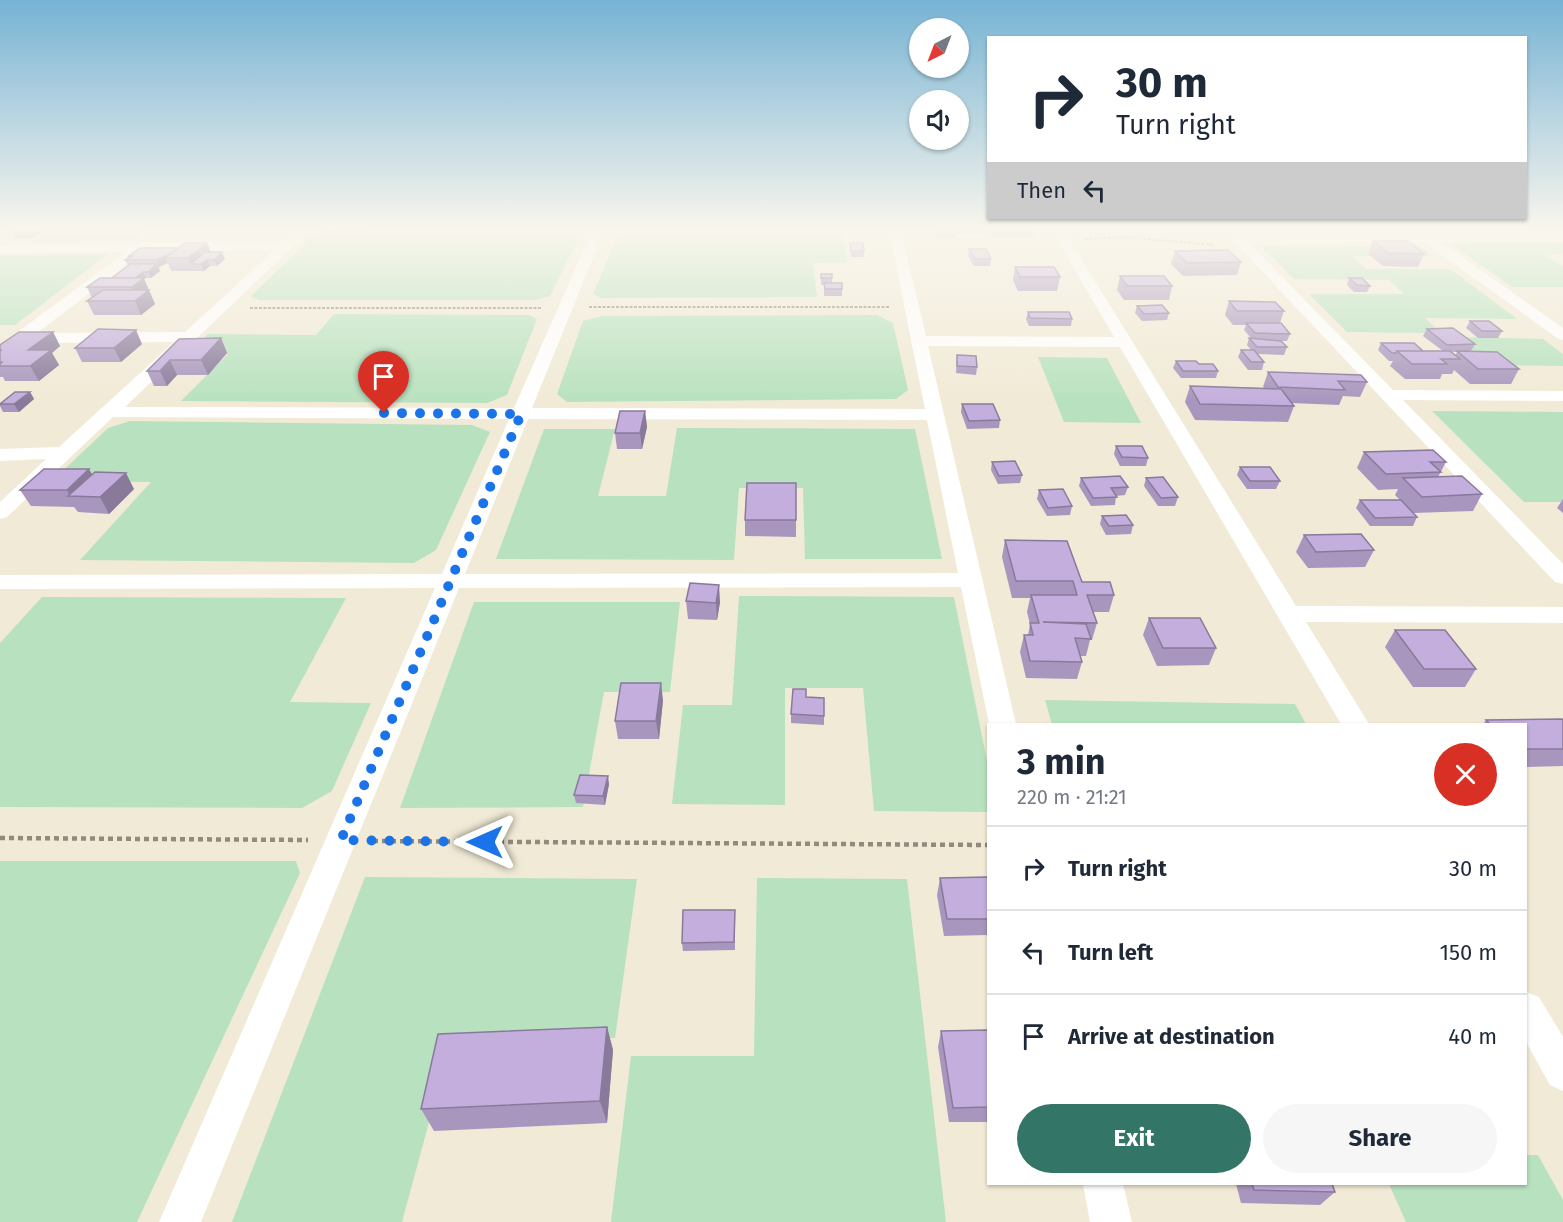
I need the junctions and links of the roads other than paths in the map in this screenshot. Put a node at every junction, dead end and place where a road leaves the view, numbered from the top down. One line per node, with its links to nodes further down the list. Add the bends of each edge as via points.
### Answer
1 (87, 288): 11 (street)
2 (242, 288): 9 (street)
3 (574, 288): 18 (street)
4 (908, 288): 12 (street)
5 (1093, 288): 13 (street)
6 (1285, 288): 15 (street)
7 (1498, 288): 8 (street)
8 (1563, 335)
9 (189, 337): 11 (street); 17 (street)
10 (0, 338): 11 (street)
11 (20, 338): 14 (street)
12 (920, 341): 13 (street); 19 (street)
13 (1125, 342): 27 (street)
14 (0, 353)
15 (1388, 395): 16 (street); 23 (street)
16 (1563, 396)
17 (108, 412): 18 (street); 20 (street)
18 (521, 414): 19 (street); 25 (street)
19 (936, 415): 24 (street)
20 (65, 453): 21 (street); 22 (street)
21 (0, 455)
22 (0, 513)
23 (1563, 577)
24 (972, 580): 25 (street); 29 (street)
25 (450, 581): 26 (street); 34 (street)
26 (0, 582)
27 (1288, 614): 28 (street); 30 (street)
28 (1563, 615)
29 (1003, 723)
30 (1353, 723)
31 (1527, 1011): 32 (street)
32 (1563, 1072)
33 (1103, 1185): 35 (street)
34 (180, 1222)
35 (1111, 1222)

